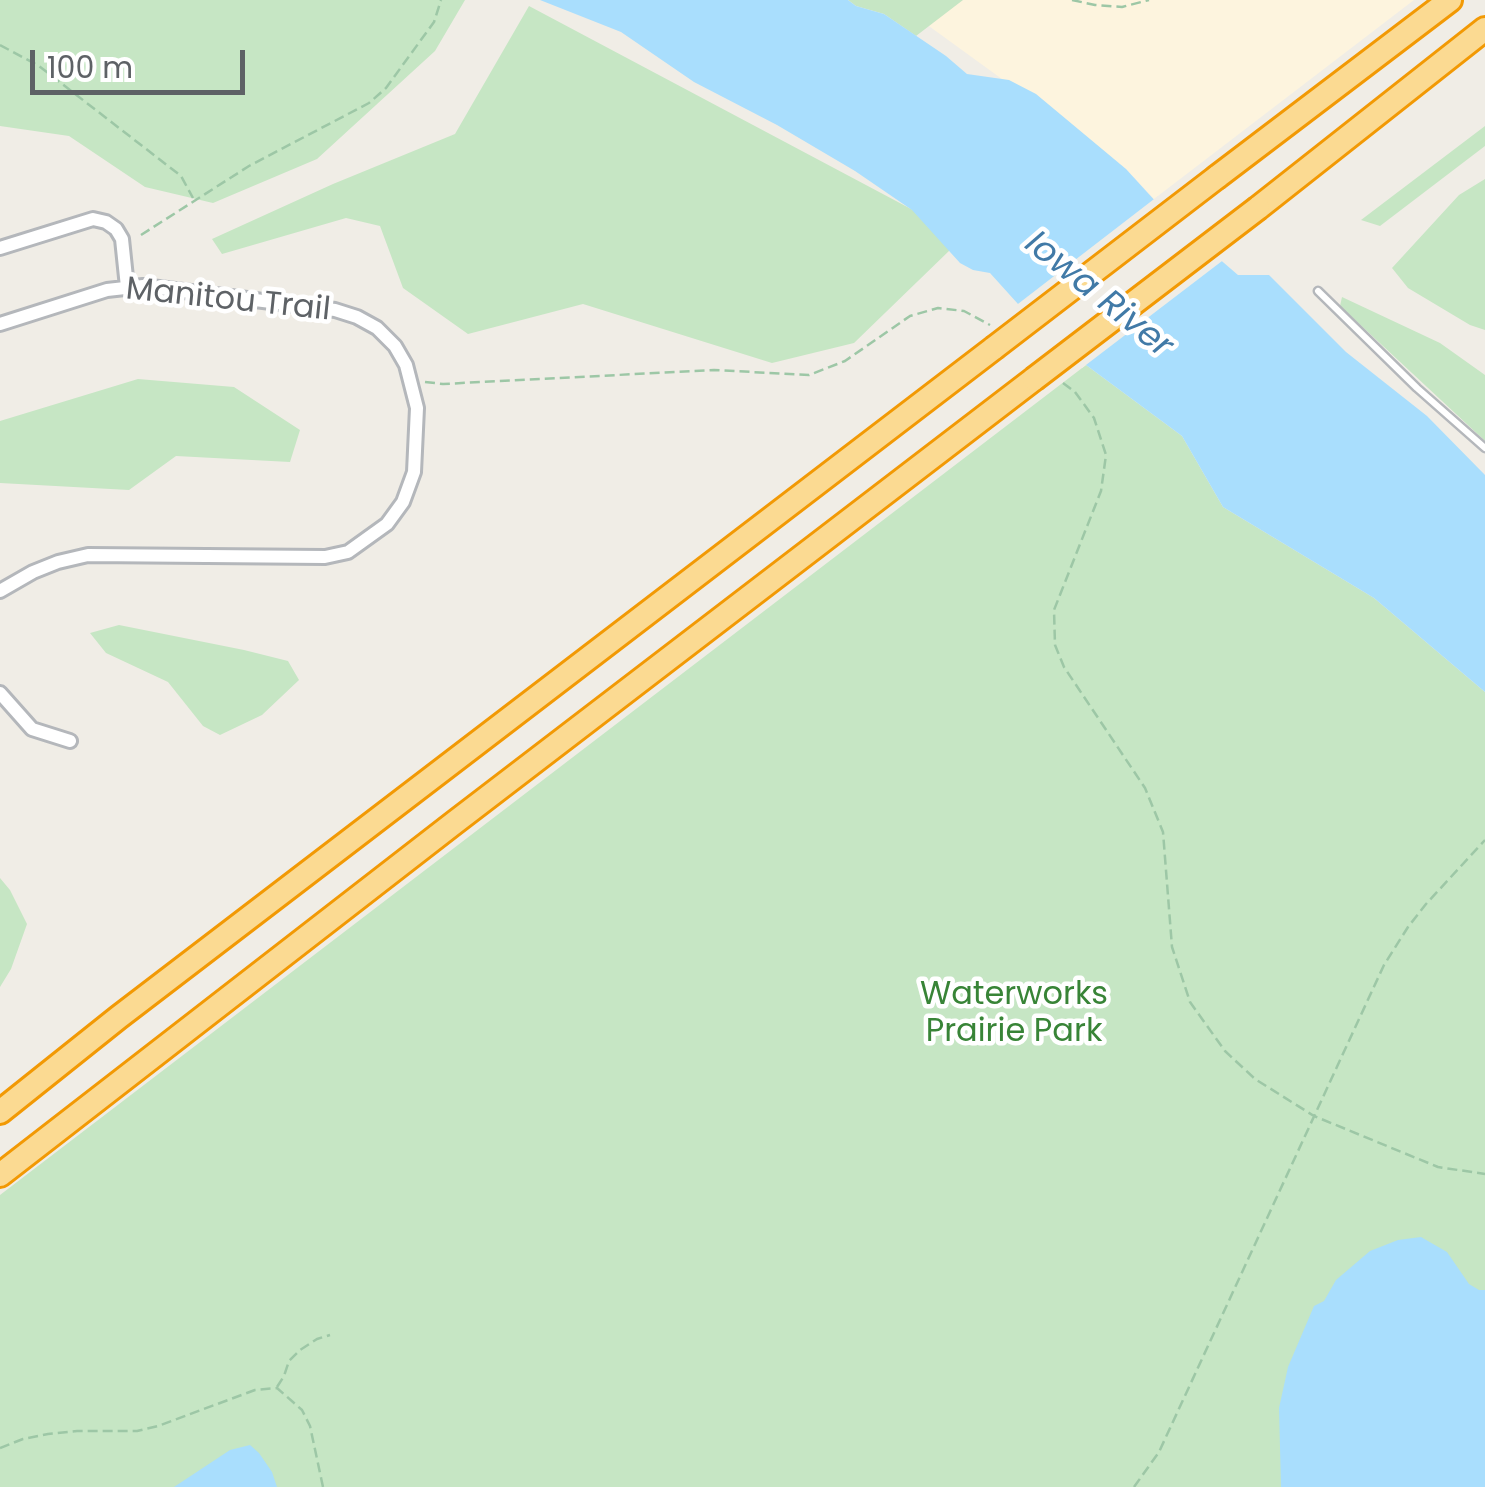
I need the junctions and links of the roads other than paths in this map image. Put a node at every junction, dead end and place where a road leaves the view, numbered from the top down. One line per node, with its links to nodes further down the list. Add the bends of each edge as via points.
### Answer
1 (1450, 0): 13 (highway, bridge)
2 (1485, 28): 4 (highway)
3 (1485, 42): 4 (highway)
4 (1321, 158): 14 (highway, bridge)
5 (0, 248): 6 (street, via 93,219 106,222 122,239)
6 (128, 287): 8 (street, Manitou Trail); 10 (street, Manitou Trail, via 335,310 377,328 406,365 417,408 414,472 402,502 387,524 348,552 88,555 33,572)
7 (1318, 291): 9 (lane)
8 (0, 324)
9 (1485, 448)
10 (0, 591)
11 (0, 693): 12 (street, via 32,729)
12 (70, 741)
13 (0, 1112)
14 (0, 1175)

